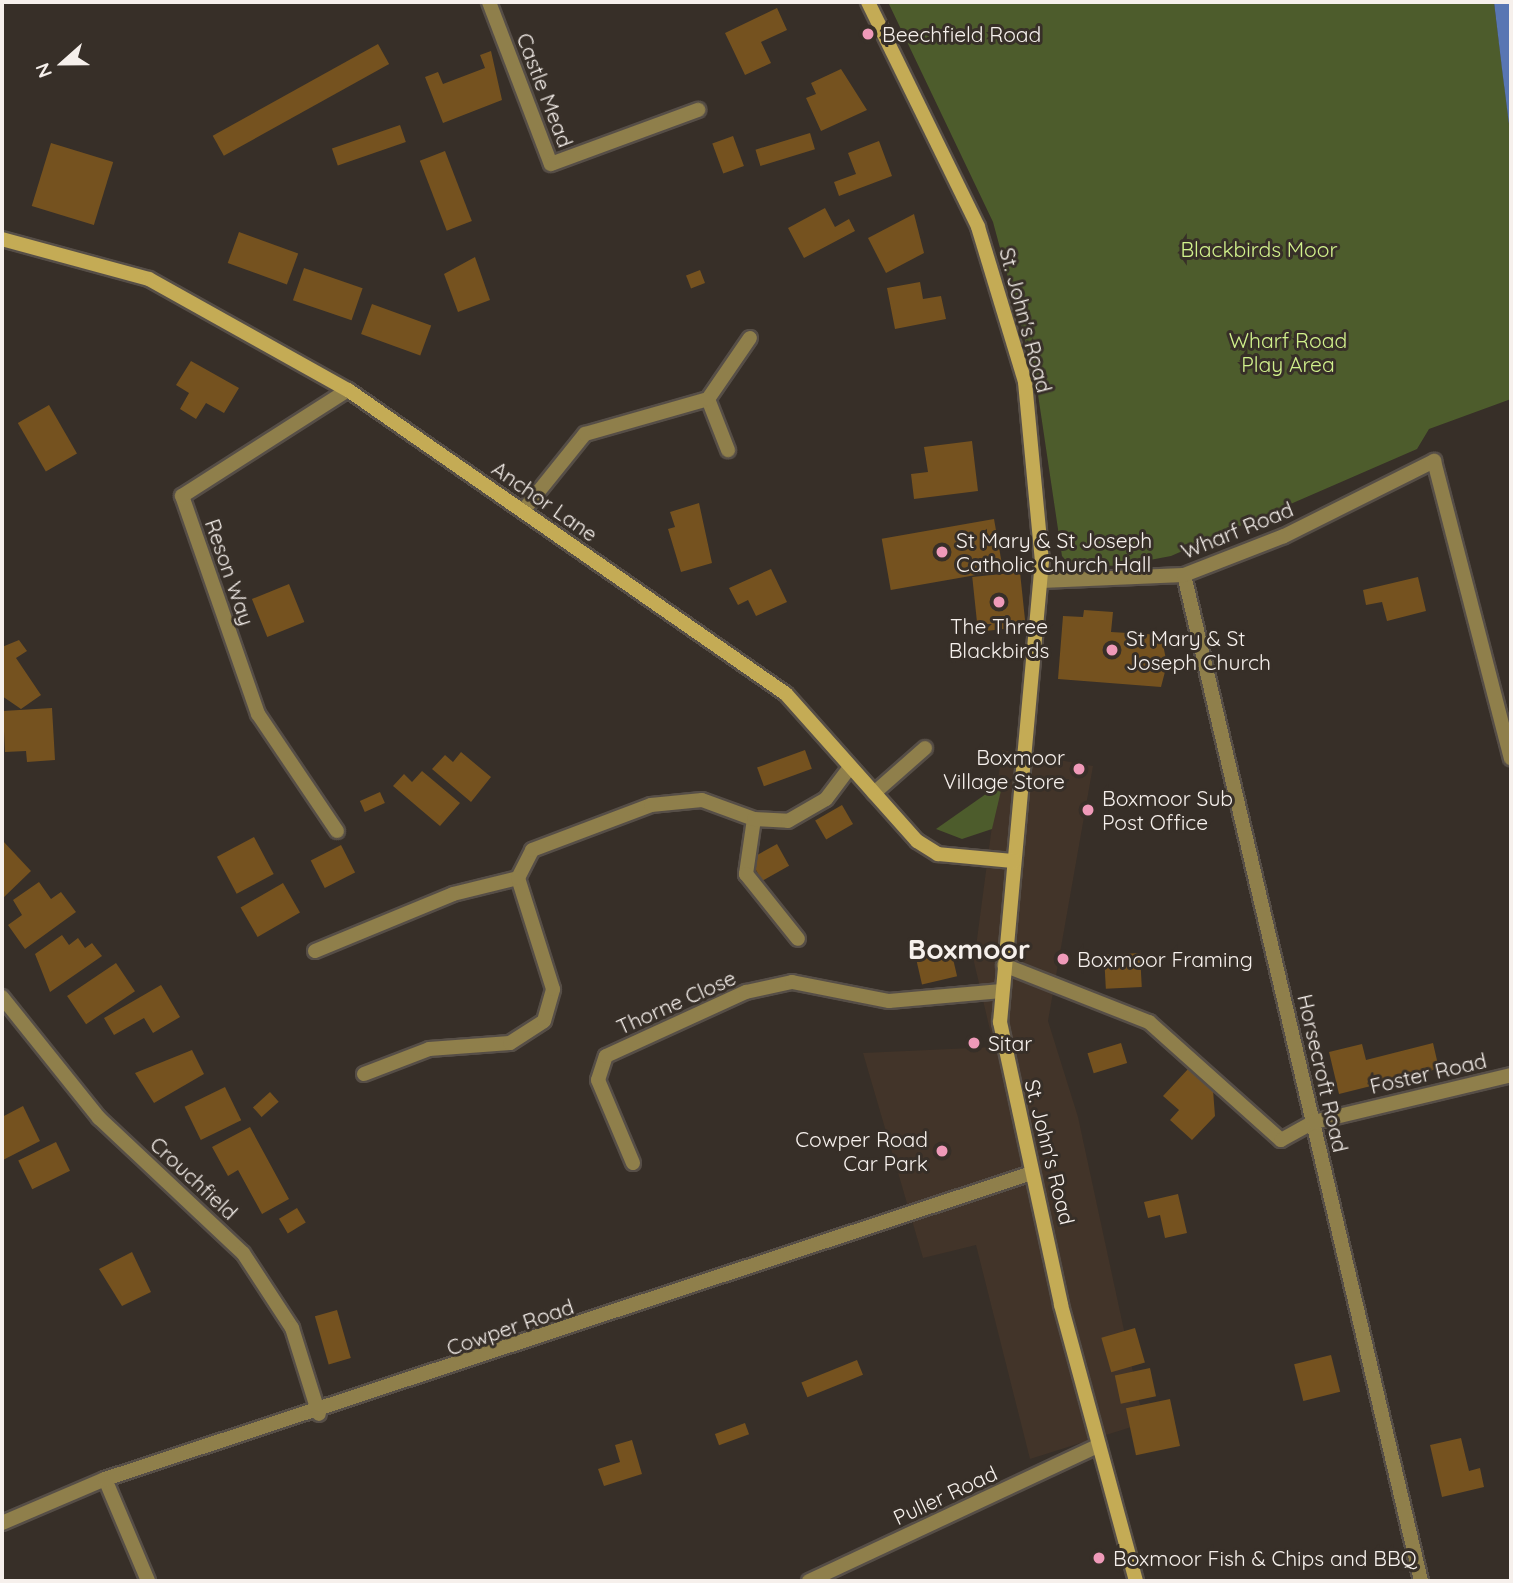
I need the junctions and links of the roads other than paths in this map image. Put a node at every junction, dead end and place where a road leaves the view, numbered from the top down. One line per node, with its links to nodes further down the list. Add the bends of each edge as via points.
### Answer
1 (489, 2): 3 (street, Castle Mead, via 551,164)
2 (867, 2): 11 (street, St. John's Road, via 978,227 1021,369)
3 (698, 110)
4 (2, 239): 6 (street, Anchor Lane, via 149,279)
5 (750, 338): 7 (street)
6 (348, 390): 9 (street, Anchor Lane); 17 (street, Reson Way, via 182,496 258,714)
7 (708, 399): 8 (street); 9 (street, via 585,435)
8 (728, 450)
9 (523, 511): 14 (street, Anchor Lane, via 786,694)
10 (1184, 575): 11 (street, Wharf Road); 13 (street, Wharf Road, via 1284,536 1434,461); 27 (street, Horsecroft Road)
11 (1041, 580): 18 (street, St. John's Road)
12 (925, 748): 15 (street)
13 (1511, 758)
14 (849, 768): 15 (street, Anchor Lane); 16 (street, via 826,799 788,821)
15 (874, 793): 18 (street, Anchor Lane, via 917,841 939,854)
16 (754, 819): 19 (street, via 702,800 652,806 531,850); 20 (street, via 746,874)
17 (337, 831)
18 (1014, 861): 22 (street, St. John's Road)
19 (518, 878): 21 (street, via 453,894); 25 (street, via 553,989 544,1021 510,1043 429,1049)
20 (798, 939)
21 (315, 951)
22 (1004, 965): 23 (street, St. John's Road); 27 (street, Foster Road, via 1149,1022 1281,1140)
23 (1002, 991): 28 (street, Thorne Close, via 890,1001 792,982 746,992 606,1056 598,1080); 29 (street, St. John's Road, via 1004,1056)
24 (2, 997): 30 (street, Crouchfield, via 99,1118 243,1253 292,1328)
25 (363, 1074)
26 (1511, 1075): 27 (street, Foster Road)
27 (1314, 1122): 37 (street, Horsecroft Road)
28 (633, 1163)
29 (1032, 1173): 30 (street, Cowper Road); 31 (street, St. John's Road)
30 (319, 1414): 32 (street, Cowper Road)
31 (1099, 1446): 35 (street, Puller Road); 36 (street, St. John's Road)
32 (105, 1479): 33 (street, Cowper Road); 34 (street)
33 (2, 1523)
34 (148, 1581)
35 (809, 1581)
36 (1136, 1581)
37 (1421, 1581)

